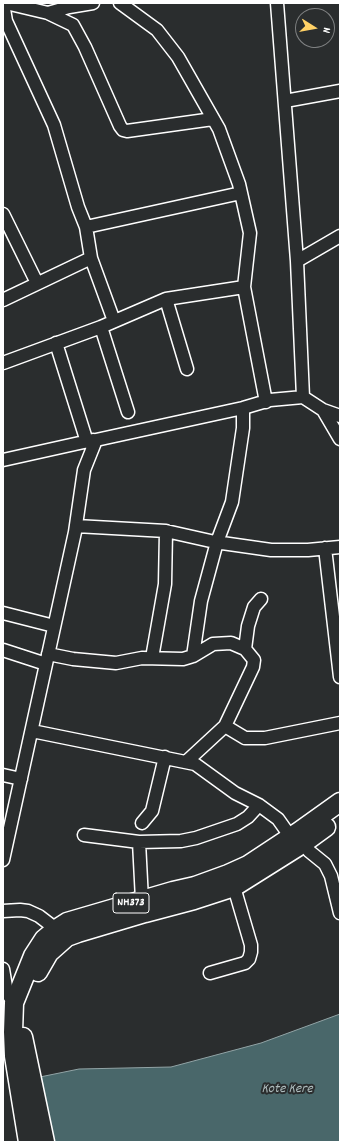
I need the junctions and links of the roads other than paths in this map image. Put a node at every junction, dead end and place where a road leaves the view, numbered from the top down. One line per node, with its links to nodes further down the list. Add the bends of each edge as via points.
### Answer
1 (94, 3): 4 (street)
2 (120, 3): 7 (street, via 157,30 178,57)
3 (277, 3): 6 (street)
4 (48, 13): 7 (street, via 73,25 123,130); 10 (street, via 10,4 4,6 6,21 54,125)
5 (340, 91): 6 (street)
6 (285, 101): 13 (street)
7 (213, 119): 8 (street, via 219,129)
8 (241, 193): 10 (street); 15 (street, via 250,233)
9 (3, 214): 14 (street)
10 (86, 227): 12 (street)
11 (340, 236): 13 (street)
12 (91, 258): 14 (street); 18 (street)
13 (297, 261): 23 (street)
14 (37, 283): 17 (street)
15 (244, 287): 16 (street); 24 (street)
16 (166, 299): 18 (street); 22 (street)
17 (3, 300)
18 (114, 321): 19 (street)
19 (101, 326): 20 (street); 27 (street)
20 (56, 343): 21 (street); 30 (street)
21 (3, 363)
22 (187, 369)
23 (303, 397): 24 (street); 26 (street)
24 (266, 402): 25 (street)
25 (243, 408): 30 (street); 34 (street, via 243,428 232,502)
26 (323, 410): 28 (street); 29 (street)
27 (128, 412)
28 (340, 416)
29 (340, 439)
30 (92, 441): 31 (street); 32 (street, via 84,470)
31 (3, 460)
32 (76, 526): 33 (street); 39 (street)
33 (166, 531): 34 (street); 43 (street, via 165,584)
34 (218, 542): 36 (street, via 271,550); 42 (street, via 201,601)
35 (340, 547): 36 (street)
36 (325, 548): 45 (street)
37 (261, 599): 41 (street, via 254,607 248,626)
38 (3, 613): 39 (street)
39 (54, 626): 44 (street)
40 (3, 650): 44 (street)
41 (245, 650): 42 (street, via 231,644 214,644); 47 (street, via 254,660 253,667)
42 (193, 656): 43 (street, via 183,659)
43 (152, 658): 44 (street, via 116,663)
44 (47, 659): 48 (street)
45 (340, 677)
46 (340, 723): 47 (street, via 265,738 245,738)
47 (225, 726): 50 (street)
48 (32, 731): 49 (street); 52 (street)
49 (165, 758): 50 (street); 55 (street, via 152,811)
50 (186, 762): 53 (street, via 195,764 235,793)
51 (3, 775): 52 (street)
52 (21, 779): 59 (street)
53 (259, 805): 57 (street, via 278,819); 58 (street, via 237,824 196,838)
54 (336, 810): 57 (highway, NH373)
55 (142, 822)
56 (84, 835): 58 (street)
57 (297, 840): 60 (highway, NH373); 61 (highway, NH373, via 228,874); 63 (street, via 325,864 332,876)
58 (139, 842): 61 (street)
59 (3, 860)
60 (234, 887): 66 (street, via 251,952 245,963); 70 (highway, NH373, via 78,932 67,937 49,954 29,991 23,1017 23,1039)
61 (142, 900): 64 (highway, NH373, via 67,922)
62 (3, 911): 64 (street, via 28,911)
63 (340, 913)
64 (56, 929): 67 (highway, NH373, via 44,939 33,956)
65 (3, 969): 67 (street, via 7,994)
66 (210, 973)
67 (14, 1003): 68 (highway, NH373)
68 (8, 1037): 69 (highway, NH373, via 14,1056)
69 (28, 1142)
70 (45, 1142)

